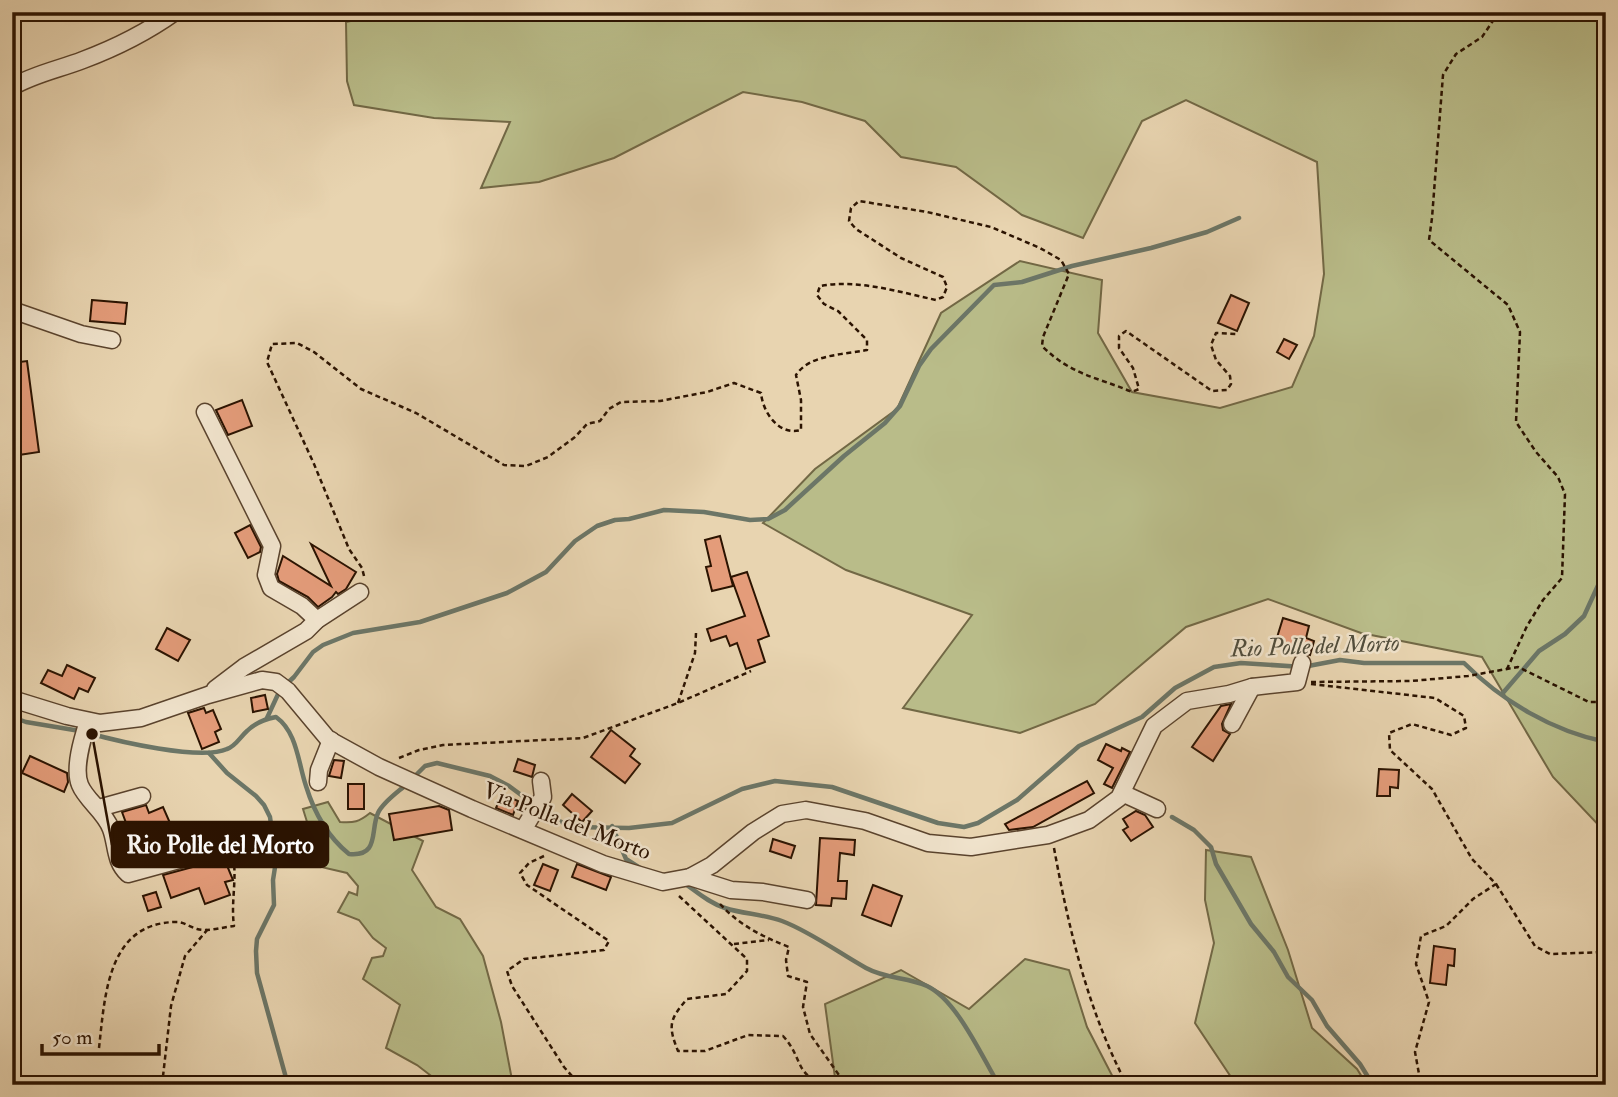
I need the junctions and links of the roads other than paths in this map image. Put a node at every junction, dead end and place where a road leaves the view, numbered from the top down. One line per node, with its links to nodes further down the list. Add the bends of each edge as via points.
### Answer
1 (175, 12): 2 (street, via 119,44)
2 (12, 87)
3 (12, 310): 4 (street)
4 (112, 340)
5 (205, 412): 7 (street, via 272,546 266,575 271,588)
6 (360, 592): 7 (street)
7 (317, 620): 10 (street)
8 (1299, 673): 9 (street, Via Polla del Morto)
9 (1252, 687): 12 (street); 17 (street, Via Polla del Morto, via 1187,701 1154,726)
10 (208, 695): 13 (street, Via Polla del Morto, via 141,719); 14 (street, Via Polla del Morto, via 262,680 282,686)
11 (12, 699): 13 (street, Via Polla del Morto)
12 (1232, 724)
13 (86, 728): 19 (street, via 79,752 79,784)
14 (331, 740): 16 (street); 21 (street, Via Polla del Morto, via 379,767)
15 (541, 781): 21 (street, via 539,806)
16 (318, 782)
17 (1122, 793): 20 (street); 23 (street, Via Polla del Morto, via 1088,820 1051,834 971,847 928,844 865,821 806,810 782,814)
18 (142, 796): 19 (street)
19 (99, 808): 22 (street, via 111,828 120,867 128,874)
20 (1157, 810)
21 (523, 830): 23 (street, Via Polla del Morto, via 603,864 663,882)
22 (229, 848)
23 (688, 878): 24 (street, via 731,890)
24 (807, 900)

